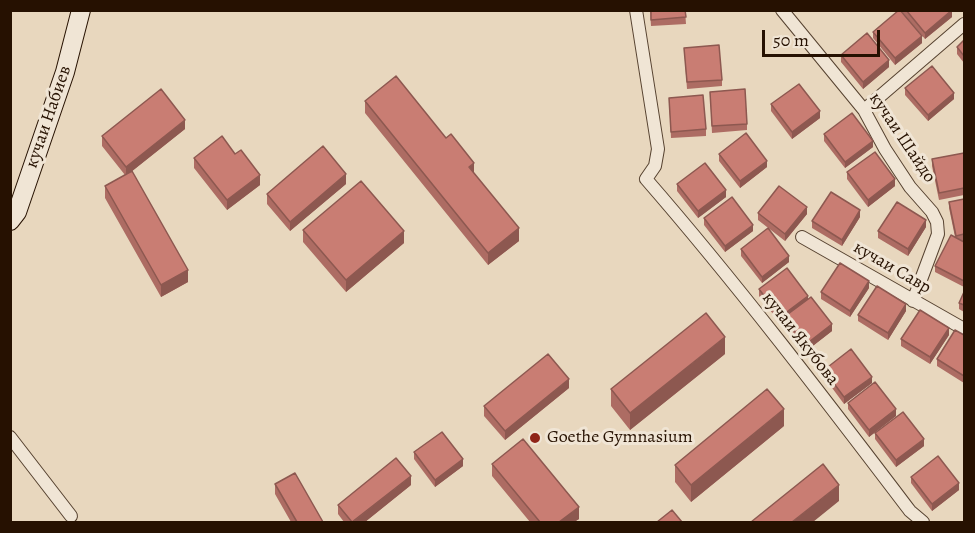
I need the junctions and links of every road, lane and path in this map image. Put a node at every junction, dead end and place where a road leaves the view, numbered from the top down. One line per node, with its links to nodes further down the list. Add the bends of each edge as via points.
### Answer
1 (81, 10): 6 (main road, кучаи Набиев, via 65,72)
2 (636, 10): 12 (street, кучаи Якубова, via 658,148 655,166 646,178 792,357 910,511)
3 (782, 10): 5 (street, кучаи Шайдо)
4 (964, 24): 5 (street)
5 (864, 110): 8 (street, кучаи Шайдо, via 885,149 937,222 938,234)
6 (10, 221)
7 (802, 237): 8 (street, кучаи Савр)
8 (913, 301): 9 (street, кучаи Савр)
9 (964, 330)
10 (10, 437): 11 (street)
11 (71, 516)
12 (923, 522)

